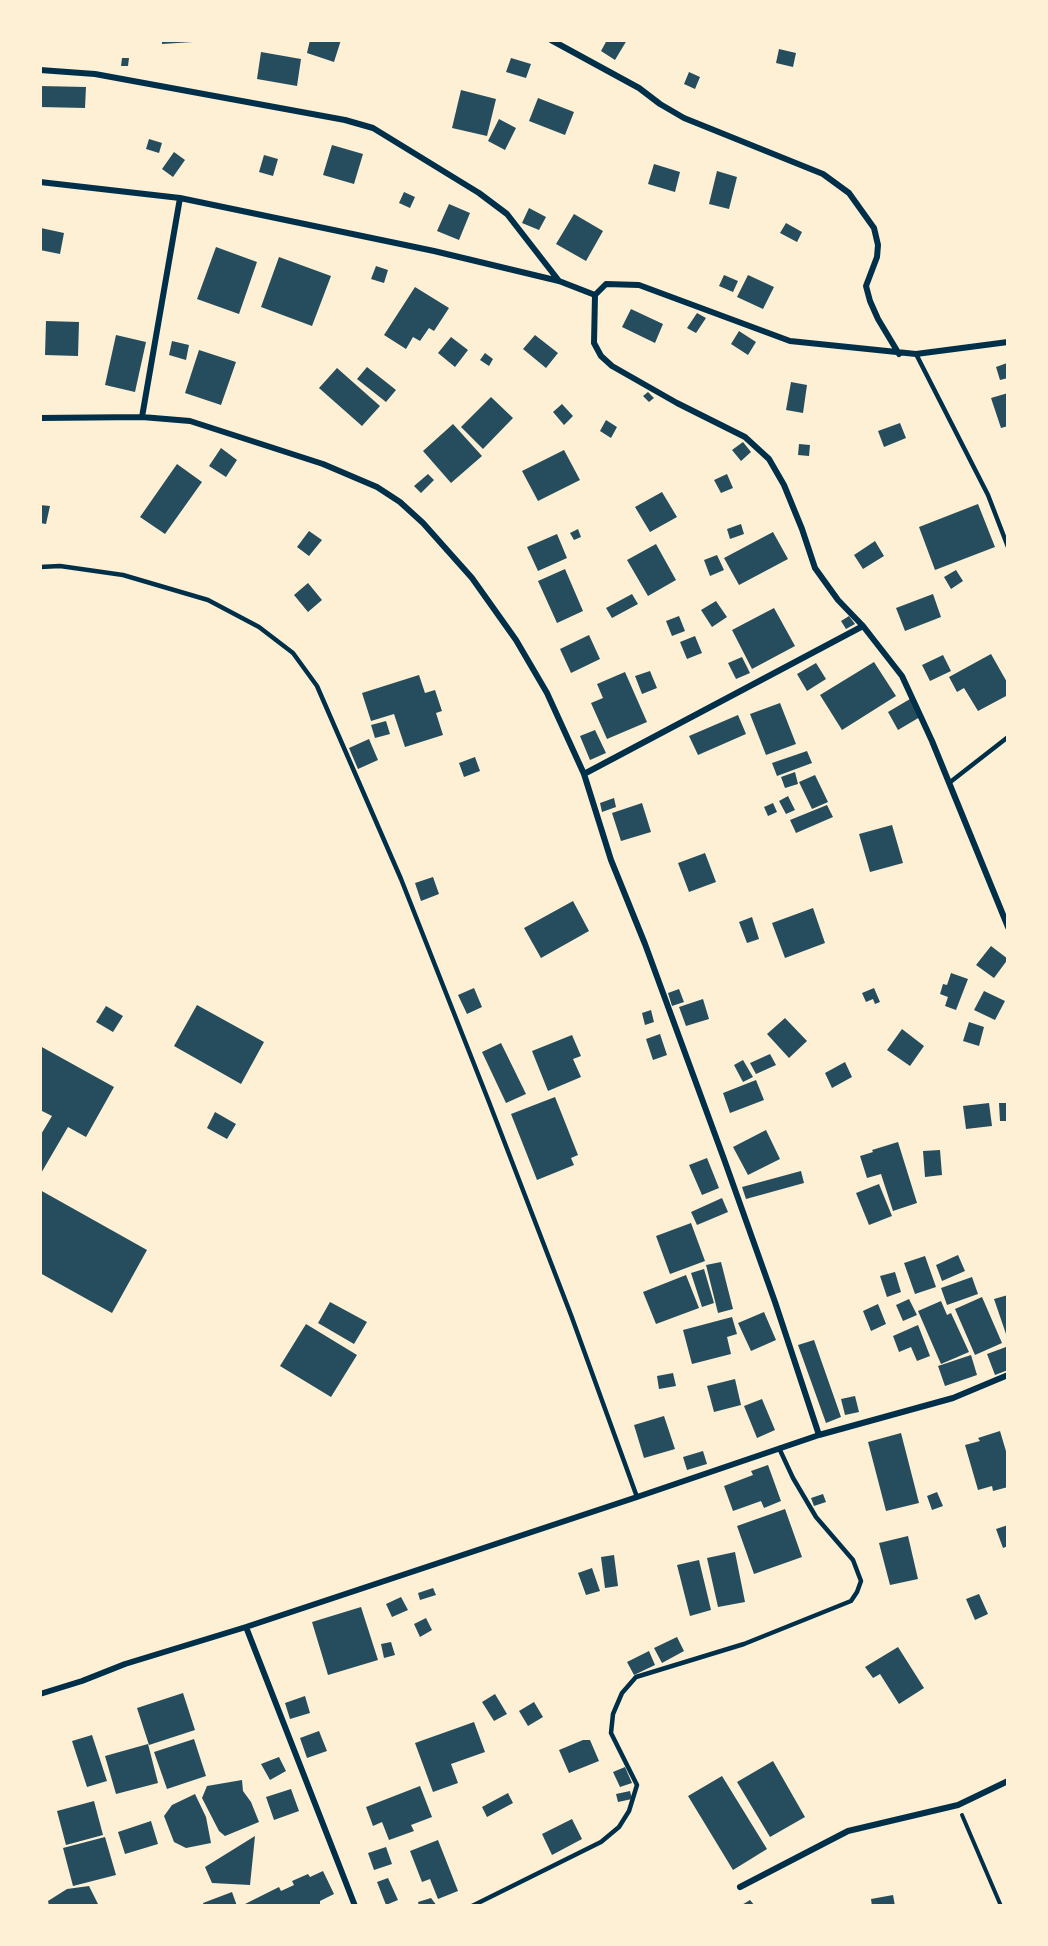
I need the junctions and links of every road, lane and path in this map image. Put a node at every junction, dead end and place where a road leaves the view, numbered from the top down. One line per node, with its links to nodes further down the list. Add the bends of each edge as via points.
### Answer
1 (551, 40): 8 (street, via 639,88 684,118 824,174 849,193 874,228 877,257 866,286 878,319)
2 (40, 70): 5 (street, via 95,74 373,128 507,214)
3 (40, 182): 4 (street)
4 (180, 198): 5 (street); 10 (street)
5 (559, 281): 6 (street)
6 (595, 295): 8 (street, via 606,284 639,285 790,341); 14 (street, via 594,343 601,356 677,403 745,437 770,459 802,528 815,568)
7 (1008, 342): 9 (street)
8 (899, 354): 9 (street)
9 (916, 354): 12 (lane, via 988,495)
10 (142, 417): 11 (street); 16 (street, via 190,420 270,446 377,487 400,502 472,578 516,640 547,693)
11 (40, 418)
12 (1008, 547)
13 (40, 567): 22 (lane, via 123,575 208,600 259,627 293,653 317,686 401,879 489,1102)
14 (863, 626): 16 (street); 17 (street, via 902,676)
15 (1008, 737): 17 (lane)
16 (584, 774): 20 (street, via 611,860 724,1159)
17 (949, 783): 18 (street)
18 (1008, 927)
19 (1008, 1375): 20 (street, via 953,1398)
20 (819, 1434): 21 (street)
21 (779, 1448): 22 (street); 29 (lane, via 816,1517 853,1560 861,1581 851,1601 744,1644 636,1677 622,1693 613,1714 611,1734 637,1785 619,1827 601,1842)
22 (637, 1497): 23 (street)
23 (246, 1627): 24 (street); 28 (street)
24 (40, 1694)
25 (1008, 1781): 26 (street)
26 (958, 1805): 27 (street, via 848,1831); 30 (path)
27 (740, 1887)
28 (356, 1905)
29 (472, 1905)
30 (1001, 1905)

